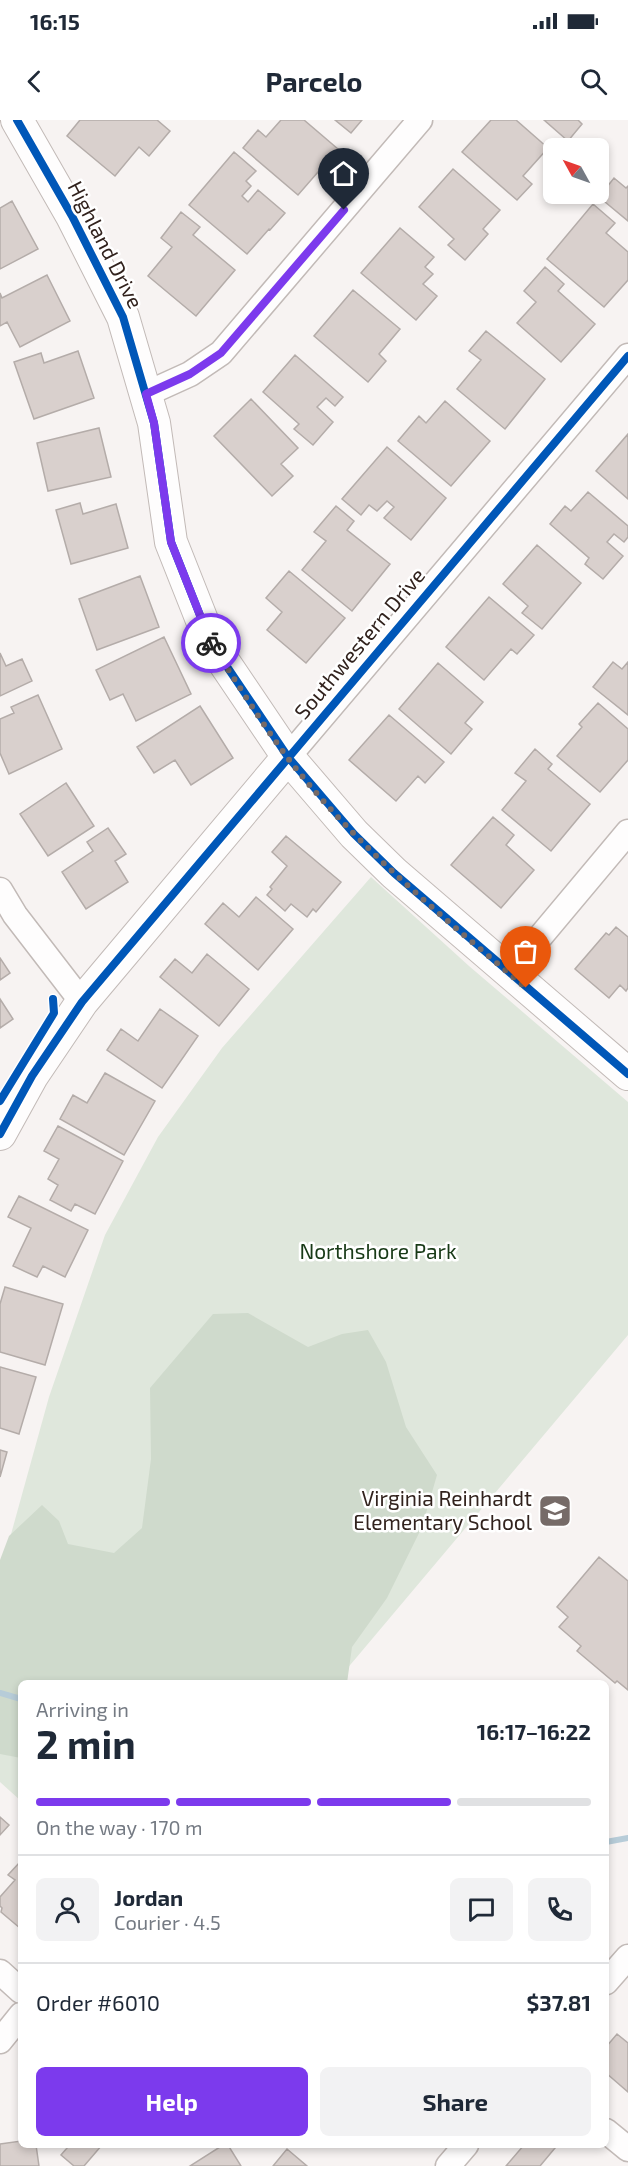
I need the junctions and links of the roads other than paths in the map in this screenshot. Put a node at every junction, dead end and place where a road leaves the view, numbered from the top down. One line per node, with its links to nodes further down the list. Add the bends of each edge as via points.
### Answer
1 (5, 120): 4 (street)
2 (17, 120): 6 (street, Highland Drive, via 72,216 123,318)
3 (420, 120): 6 (street, via 221,353 190,374)
4 (0, 126)
5 (628, 356): 7 (street, Southwestern Drive)
6 (146, 394): 7 (street, Highland Drive, via 154,423 171,542 211,643)
7 (288, 758): 10 (street, Highland Drive, via 354,834); 11 (street, Southwestern Drive)
8 (628, 832): 10 (street)
9 (0, 890): 11 (street)
10 (509, 974): 12 (street, Highland Drive)
11 (82, 1002): 13 (street, Southwestern Drive, via 32,1076)
12 (628, 1074)
13 (0, 1134)
14 (628, 1957): 16 (street)
15 (0, 1972): 17 (street)
16 (609, 1979)
17 (18, 1988)
18 (18, 2019): 19 (street)
19 (0, 2042)
20 (609, 2133): 22 (street)
21 (463, 2148): 23 (street)
22 (628, 2149)
23 (448, 2166)

